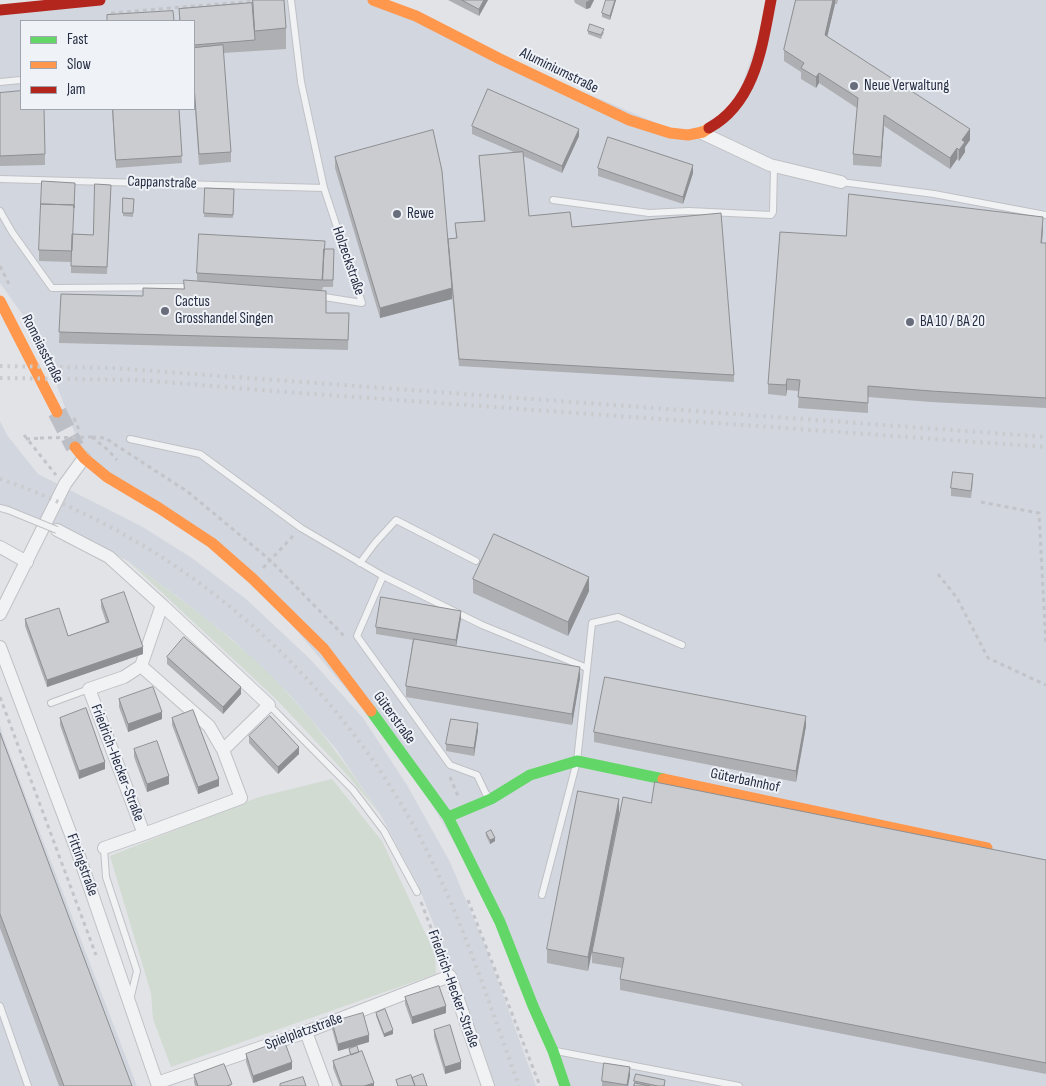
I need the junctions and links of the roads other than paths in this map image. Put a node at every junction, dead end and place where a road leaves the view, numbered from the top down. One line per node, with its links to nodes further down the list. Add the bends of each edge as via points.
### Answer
1 (100, 0): 6 (street, via 21,11)
2 (291, 0): 13 (lane, Holzeckstraße, via 301,82)
3 (373, 0): 5 (street, Aluminiumstraße)
4 (771, 0): 9 (street, via 751,79 733,111)
5 (392, 3): 9 (street, Aluminiumstraße, via 622,118 671,133)
6 (0, 10)
7 (20, 80): 8 (lane)
8 (0, 82)
9 (702, 133): 10 (street)
10 (774, 166): 12 (street); 14 (lane, via 771,215 689,211 649,214)
11 (0, 178): 13 (lane, Cappanstraße)
12 (841, 182): 16 (lane, via 934,194)
13 (324, 188): 18 (lane, Holzeckstraße, via 362,303)
14 (553, 200)
15 (0, 211): 17 (lane, via 52,288)
16 (1046, 216)
17 (194, 287)
18 (308, 295)
19 (0, 301): 20 (street, Romeiasstraße)
20 (58, 412)
21 (130, 439): 29 (lane, via 200,454 301,528)
22 (74, 447): 23 (street)
23 (84, 458): 28 (street, via 64,484); 43 (street, Güterstraße, via 107,477 212,543 289,614 324,649)
24 (0, 508): 25 (lane, bridge)
25 (57, 530): 31 (street, via 109,557)
26 (0, 546): 28 (street)
27 (476, 561): 29 (lane, via 396,520)
28 (27, 562): 32 (street)
29 (360, 563): 30 (lane)
30 (383, 576): 36 (lane, via 482,625); 42 (lane, via 357,636 450,765 477,775)
31 (162, 605): 35 (street); 39 (street)
32 (0, 614)
33 (682, 644): 36 (lane, via 618,618 592,623)
34 (0, 646): 50 (street, Fittingstraße)
35 (141, 666): 37 (street, Friedrich-Hecker-Straße, via 124,677); 40 (street, Friedrich-Hecker-Straße, via 209,726)
36 (587, 668): 41 (lane)
37 (89, 689): 38 (lane); 44 (street, Friedrich-Hecker-Straße)
38 (51, 703)
39 (269, 705): 40 (street); 47 (lane, via 353,790 384,831)
40 (223, 750): 44 (street, Friedrich-Hecker-Straße, via 241,798)
41 (577, 761): 42 (street, Güterbahnhof, via 530,775); 46 (street, Güterbahnhof); 48 (lane)
42 (491, 798): 43 (street, Güterbahnhof)
43 (448, 817): 53 (street, Güterstraße, via 500,922)
44 (144, 834): 45 (street, Friedrich-Hecker-Straße)
45 (104, 848): 50 (lane, Friedrich-Hecker-Straße, via 106,877 137,971)
46 (997, 850)
47 (417, 892)
48 (542, 895)
49 (450, 976): 52 (street, Spielplatzstraße); 58 (street, Friedrich-Hecker-Straße)
50 (130, 1001): 54 (street, Fittingstraße)
51 (0, 1006): 56 (lane)
52 (306, 1032): 54 (street, Spielplatzstraße); 57 (street)
53 (553, 1051): 55 (lane); 59 (street, Güterstraße)
54 (158, 1084)
55 (712, 1084): 60 (lane)
56 (28, 1086)
57 (326, 1086)
58 (488, 1086)
59 (565, 1086)
60 (738, 1086)

